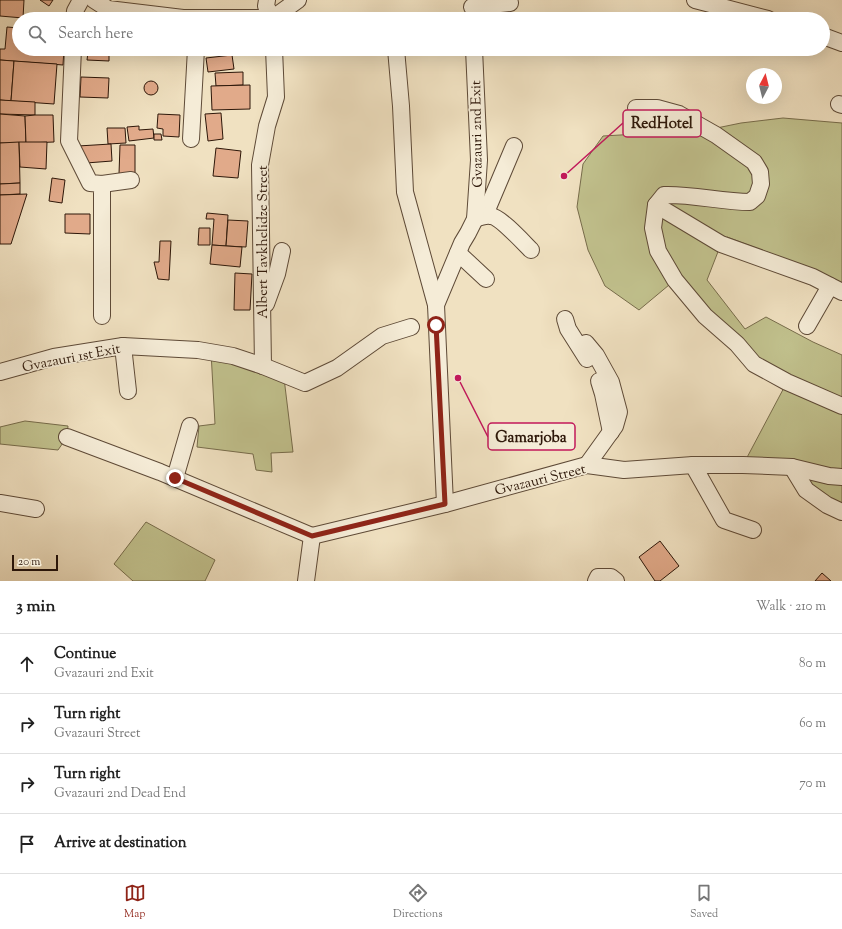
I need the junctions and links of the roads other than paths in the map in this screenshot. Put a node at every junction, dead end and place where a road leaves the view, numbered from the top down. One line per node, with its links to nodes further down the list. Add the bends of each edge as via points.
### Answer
1 (81, 0): 8 (street)
2 (94, 0): 9 (street, via 108,9)
3 (267, 0): 10 (street, via 266,6)
4 (298, 0): 11 (street)
5 (695, 0): 12 (street)
6 (510, 3): 7 (street)
7 (472, 9)
8 (75, 12)
9 (133, 12)
10 (269, 12)
11 (282, 12)
12 (741, 12)
13 (830, 39): 14 (street)
14 (842, 43)
15 (73, 56): 24 (street, via 69,141 90,183)
16 (196, 56): 21 (street)
17 (274, 56): 34 (street, Albert Tavkhelidze Street, via 276,97 267,126 260,165)
18 (397, 56): 32 (street, Gvazauri 2nd Exit, via 404,192)
19 (474, 56): 26 (street, Gvazauri 2nd Exit)
20 (636, 108): 25 (street, via 657,108 679,114 716,135 754,162 760,172 761,184 757,196 750,202 677,194 664,195)
21 (191, 139)
22 (514, 146): 26 (street, via 487,210)
23 (131, 180): 24 (street)
24 (102, 184): 33 (street)
25 (656, 205): 31 (street, via 721,244 813,277); 43 (street, via 653,228 658,251 675,280 705,316 737,344 754,364)
26 (479, 217): 27 (street, via 491,216 499,220); 29 (street, Gvazauri 2nd Exit)
27 (531, 250)
28 (282, 251): 34 (street)
29 (458, 253): 30 (street); 32 (street, Gvazauri 2nd Exit)
30 (486, 279)
31 (836, 289): 36 (street)
32 (436, 305): 55 (street, Gvazauri 2nd Exit)
33 (102, 316)
34 (262, 316): 40 (street, Albert Tavkhelidze Street)
35 (565, 319): 47 (street, via 568,329 598,376)
36 (807, 326)
37 (411, 327): 40 (street, Gvazauri 1st Exit, via 382,336 337,368 305,383)
38 (586, 343): 47 (street, via 611,382 619,412 615,426)
39 (123, 346): 40 (street, Gvazauri 1st Exit, via 198,350 233,356); 41 (street, Gvazauri 1st Exit, via 54,357); 42 (street)
40 (263, 366)
41 (0, 372)
42 (128, 391)
43 (825, 399): 44 (street); 45 (street)
44 (842, 399)
45 (842, 406)
46 (190, 426): 53 (street)
47 (610, 432): 49 (street)
48 (67, 437): 53 (street)
49 (587, 465): 50 (street, Gvazauri Street, via 624,470); 55 (street, Gvazauri Street)
50 (694, 465): 51 (street, Gvazauri Street); 58 (street, via 724,520)
51 (792, 467): 52 (street, Gvazauri Street); 57 (street, via 806,490)
52 (842, 477)
53 (175, 478): 59 (street)
54 (0, 503): 56 (street)
55 (445, 504): 59 (street, Gvazauri Street)
56 (36, 509)
57 (842, 512)
58 (753, 530)
59 (312, 536): 60 (street)
60 (306, 581)
61 (596, 581): 62 (street, via 598,577 611,577)
62 (616, 581)

